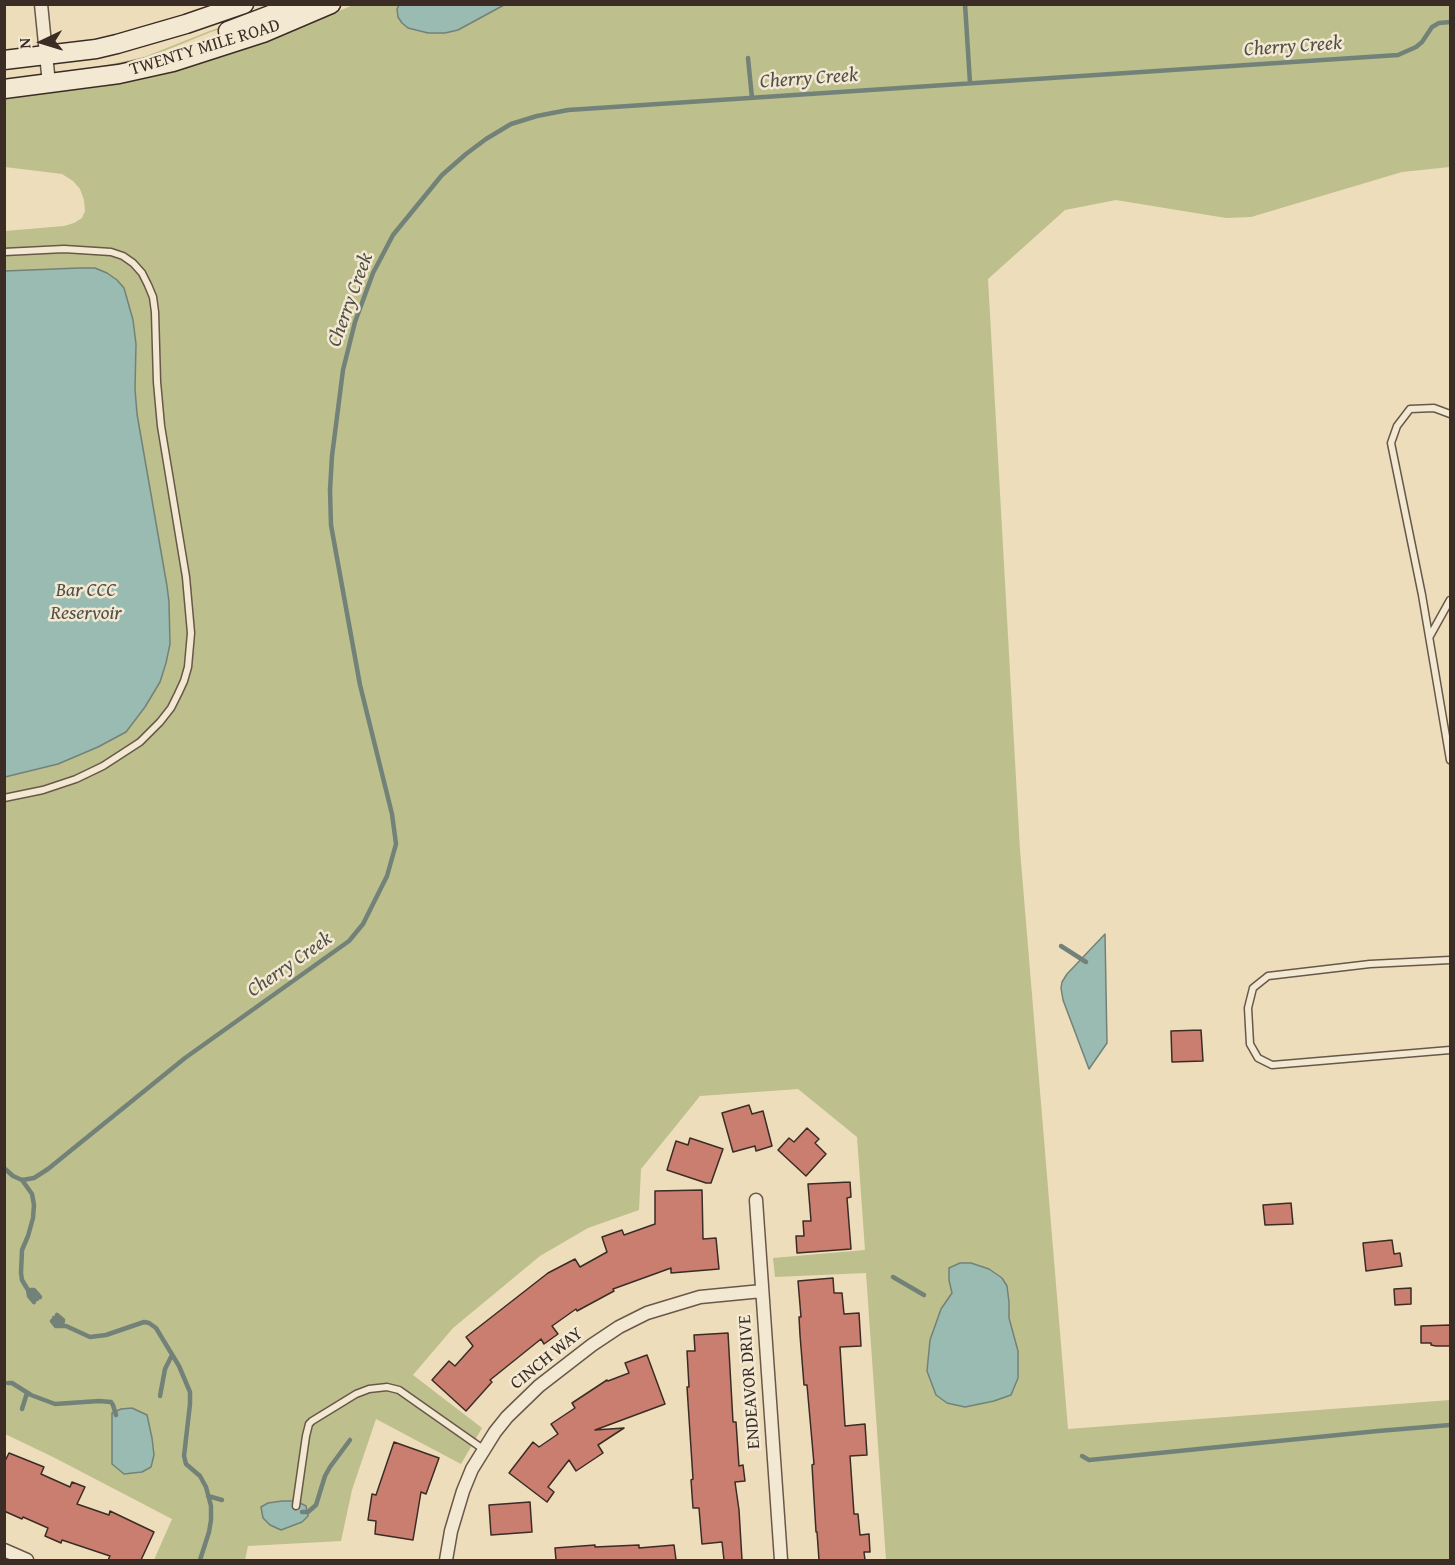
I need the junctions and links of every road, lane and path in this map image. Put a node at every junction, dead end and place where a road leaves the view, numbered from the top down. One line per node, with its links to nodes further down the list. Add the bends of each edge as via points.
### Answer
1 (41, 4): 6 (street)
2 (244, 4): 6 (main road, TWENTY MILE ROAD, via 142,38)
3 (299, 4): 5 (main road, via 216,35)
4 (331, 4): 5 (main road, TWENTY MILE ROAD)
5 (203, 53): 8 (main road, TWENTY MILE ROAD, via 119,74)
6 (45, 56): 7 (main road, TWENTY MILE ROAD); 8 (street)
7 (4, 60)
8 (49, 84): 9 (main road, TWENTY MILE ROAD)
9 (4, 89)
10 (4, 252): 15 (lane, via 111,252 133,263 148,285 155,312 161,426 186,576 191,633 190,657 181,687 171,708 140,742 76,779)
11 (1450, 414): 13 (lane, via 1434,408 1410,410 1397,426 1391,443)
12 (1450, 600): 13 (lane)
13 (1430, 636): 14 (lane)
14 (1450, 759)
15 (4, 798)
16 (1450, 960): 17 (lane, via 1268,976 1253,988 1248,1008 1250,1044 1258,1058 1272,1065)
17 (1450, 1050)
18 (756, 1200): 19 (street, ENDEAVOR DRIVE)
19 (762, 1292): 20 (street, CINCH WAY, via 691,1299 619,1327 539,1386 507,1417); 25 (street, ENDEAVOR DRIVE)
20 (483, 1449): 21 (lane, via 399,1390 369,1389 309,1425); 24 (street, CINCH WAY, via 463,1491)
21 (296, 1506)
22 (4, 1550): 23 (street)
23 (27, 1560)
24 (446, 1560)
25 (781, 1560)

